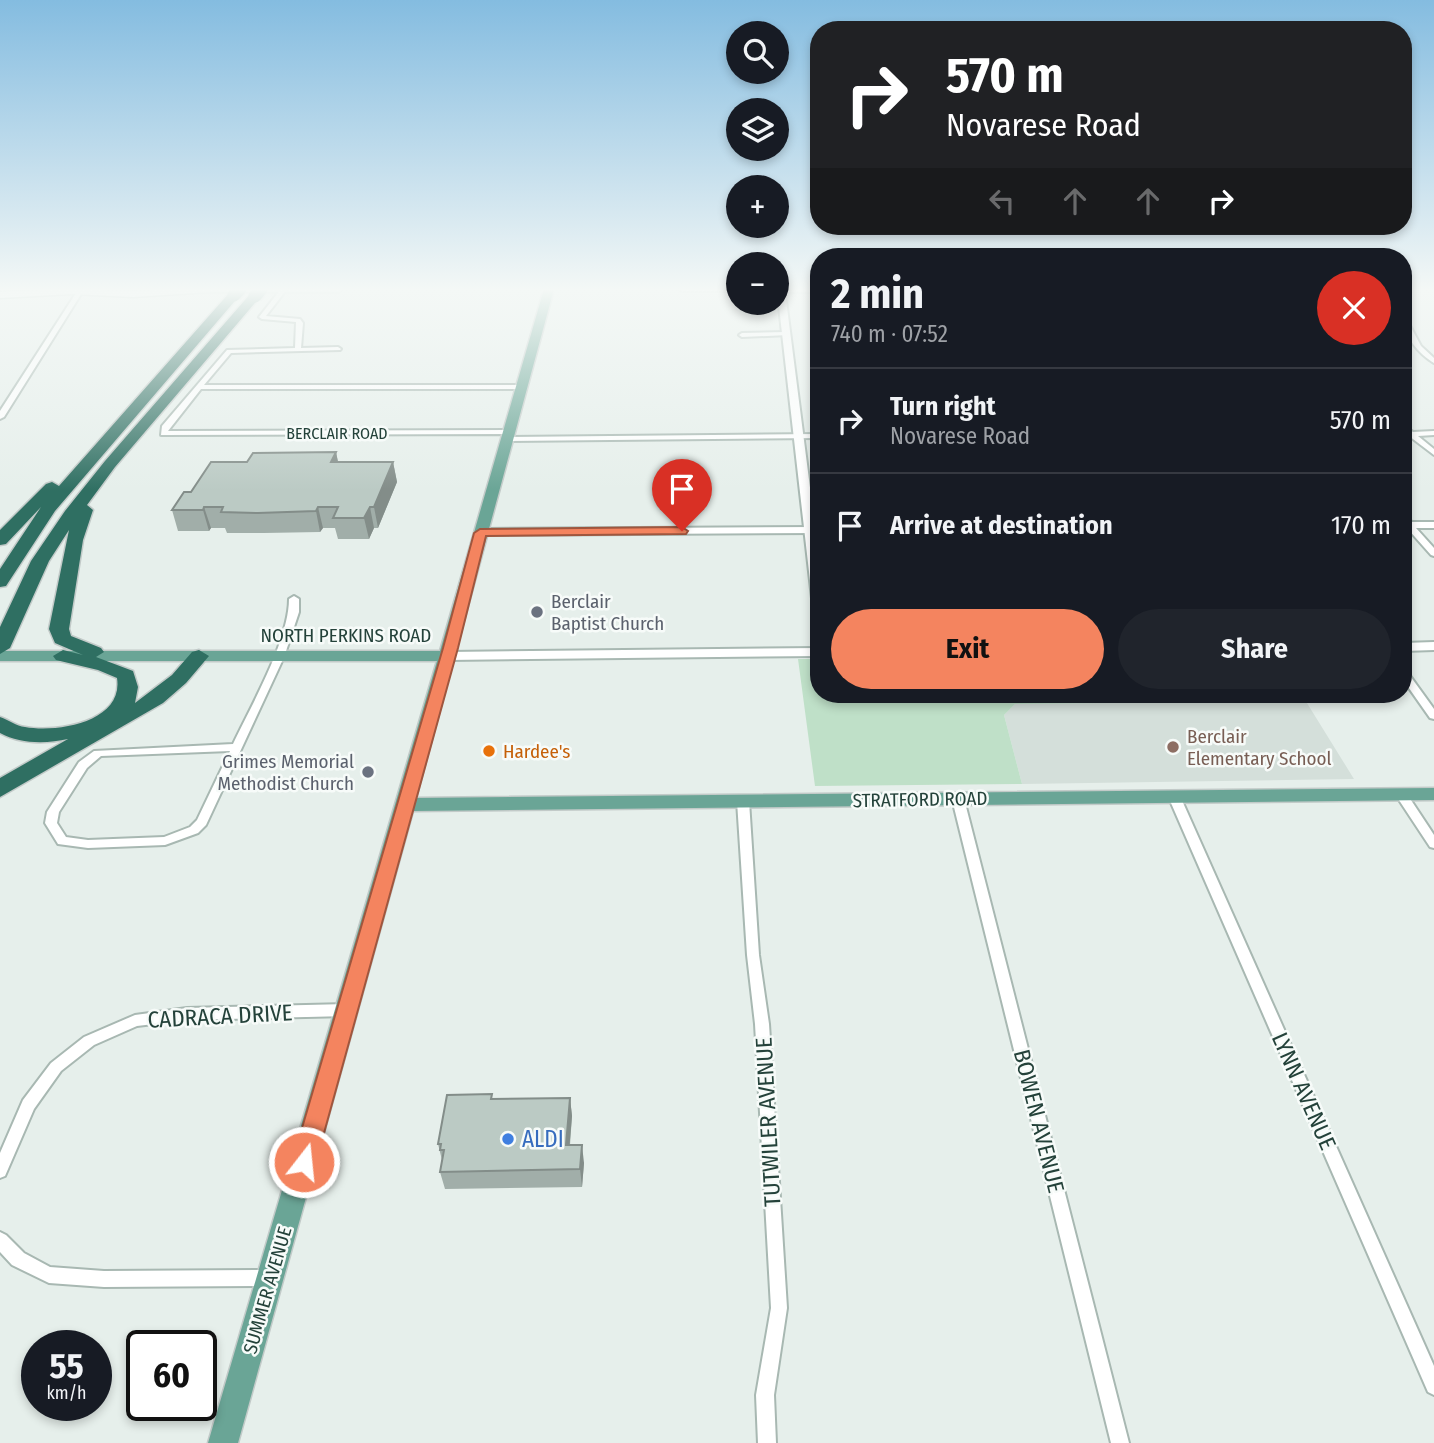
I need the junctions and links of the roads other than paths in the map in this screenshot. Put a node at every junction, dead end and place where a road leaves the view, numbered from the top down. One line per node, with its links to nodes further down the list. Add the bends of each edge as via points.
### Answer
1 (39, 356): 9 (street)
2 (180, 356): 12 (highway)
3 (203, 356): 18 (highway)
4 (223, 356): 7 (street)
5 (530, 356): 8 (main road, SUMMER AVENUE)
6 (789, 356): 14 (street)
7 (199, 387): 8 (street); 13 (street, BERCLAIR ROAD, via 164,433)
8 (522, 387): 13 (main road, SUMMER AVENUE)
9 (0, 417)
10 (1412, 432): 11 (street)
11 (1434, 433)
12 (111, 435): 25 (highway, via 86,453); 27 (highway, via 49,508)
13 (509, 436): 14 (street, BERCLAIR ROAD); 24 (main road, SUMMER AVENUE)
14 (799, 436): 15 (street, BERCLAIR ROAD); 19 (street)
15 (810, 436)
16 (1412, 437): 17 (street)
17 (1434, 453)
18 (106, 469): 31 (highway, via 40,561); 35 (highway, via 74,540 59,629 62,639)
19 (810, 505)
20 (1412, 523): 21 (street)
21 (1434, 525)
22 (810, 530): 24 (street)
23 (1412, 530): 26 (street)
24 (480, 533): 37 (main road, SUMMER AVENUE)
25 (0, 540)
26 (1434, 553)
27 (0, 582)
28 (294, 599): 38 (street)
29 (1434, 646): 30 (street)
30 (1412, 647)
31 (0, 648)
32 (810, 652): 37 (street, NORTH PERKINS ROAD)
33 (0, 656): 34 (main road, NORTH PERKINS ROAD)
34 (63, 656): 35 (main road, NORTH PERKINS ROAD); 41 (highway, via 126,675 129,689 122,706 103,720 65,733 17,735)
35 (110, 656): 36 (main road, NORTH PERKINS ROAD)
36 (199, 656): 38 (main road, NORTH PERKINS ROAD); 43 (highway, via 185,674 128,718)
37 (448, 656): 38 (main road, NORTH PERKINS ROAD); 49 (main road, SUMMER AVENUE)
38 (279, 657): 42 (street)
39 (1412, 687): 40 (street)
40 (1434, 716)
41 (0, 724)
42 (236, 747): 42 (street, via 111,751 91,757 53,812 51,823 62,841 81,844 165,841 194,830 202,822)
43 (0, 789)
44 (1434, 793): 45 (main road, STRATFORD ROAD)
45 (1401, 794): 46 (main road, STRATFORD ROAD); 50 (street)
46 (1174, 796): 47 (main road, STRATFORD ROAD); 55 (street, LYNN AVENUE)
47 (958, 799): 48 (main road, STRATFORD ROAD); 58 (street, BOWEN AVENUE)
48 (743, 801): 49 (main road, STRATFORD ROAD); 57 (street, TUTWILER AVENUE, via 779,1308 765,1395)
49 (405, 805): 51 (main road, SUMMER AVENUE)
50 (1434, 844)
51 (348, 1010): 52 (street, CADRACA DRIVE, via 187,1014 135,1021 89,1041 55,1067 28,1105); 54 (main road, SUMMER AVENUE)
52 (0, 1171)
53 (0, 1240): 54 (street, via 18,1259 49,1275)
54 (270, 1278): 56 (main road, SUMMER AVENUE)
55 (1434, 1386)
56 (223, 1443)
57 (767, 1443)
58 (1120, 1443)

